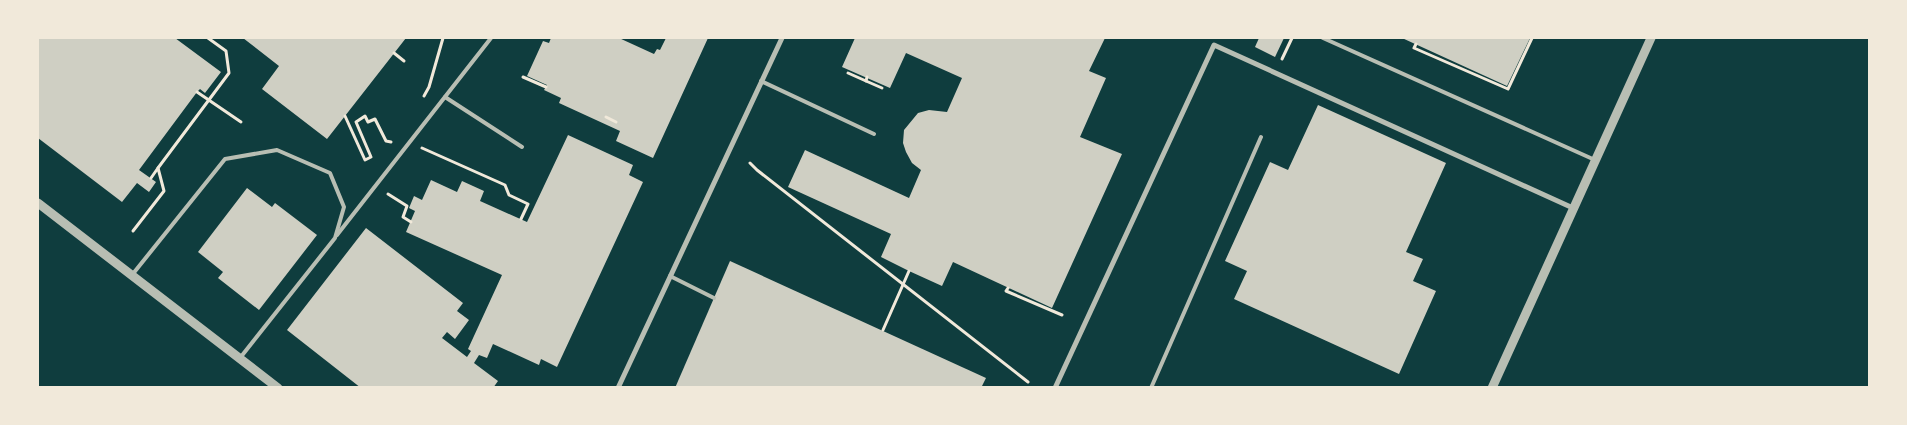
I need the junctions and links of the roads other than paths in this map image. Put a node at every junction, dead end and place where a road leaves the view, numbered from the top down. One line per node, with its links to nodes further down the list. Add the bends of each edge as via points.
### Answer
1 (491, 38): 6 (lane)
2 (782, 38): 5 (street)
3 (1323, 38): 10 (lane)
4 (1651, 38): 10 (street)
5 (761, 82): 7 (lane); 15 (street)
6 (445, 97): 9 (lane); 13 (lane)
7 (874, 134)
8 (1261, 137): 21 (lane)
9 (522, 147)
10 (1595, 160): 12 (street)
11 (38, 203): 14 (street)
12 (1573, 208): 20 (street, via 1214,45); 22 (street)
13 (335, 238): 14 (lane, via 344,208 330,173 277,150 225,159); 17 (lane)
14 (132, 275): 17 (street)
15 (670, 276): 16 (lane); 19 (street)
16 (714, 298)
17 (240, 358): 18 (street)
18 (278, 388)
19 (618, 388)
20 (1055, 388)
21 (1151, 388)
22 (1492, 388)

